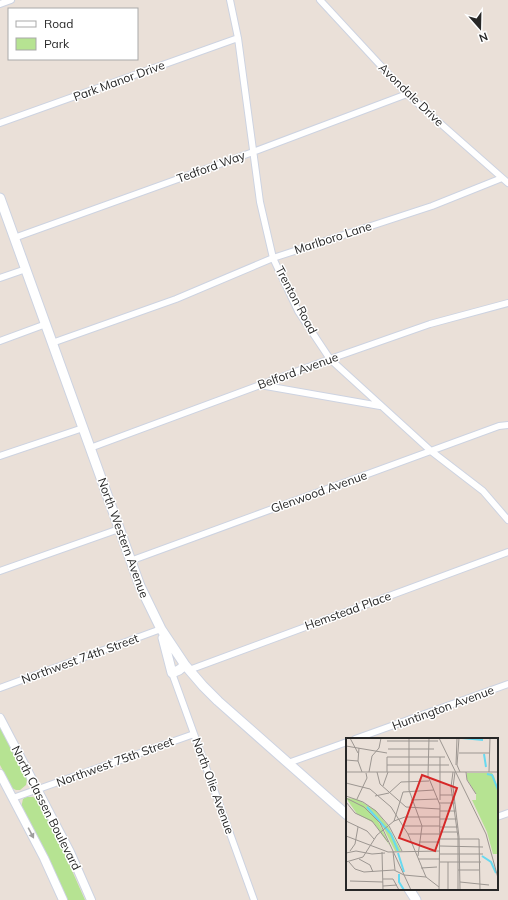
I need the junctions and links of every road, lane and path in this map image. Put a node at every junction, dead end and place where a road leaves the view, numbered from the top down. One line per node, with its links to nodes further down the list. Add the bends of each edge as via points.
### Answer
1 (11, 0): 4 (street)
2 (230, 0): 5 (street, Trenton Road)
3 (320, 0): 6 (street, Avondale Drive)
4 (0, 4)
5 (238, 38): 7 (street, Park Manor Drive); 8 (street, Trenton Road)
6 (407, 94): 8 (street, Tedford Way); 9 (street, Avondale Drive)
7 (0, 123)
8 (252, 152): 12 (street, Tedford Way); 13 (street, Trenton Road)
9 (502, 178): 10 (street, Avondale Drive); 13 (street, Marlboro Lane, via 432,206)
10 (508, 183)
11 (0, 198): 12 (main road, North Western Avenue)
12 (14, 238): 14 (main road, North Western Avenue)
13 (273, 258): 19 (street, Marlboro Lane, via 176,299); 20 (street, Trenton Road, via 298,310)
14 (26, 269): 15 (street); 17 (main road, North Western Avenue)
15 (0, 278)
16 (508, 303): 20 (street, Belford Avenue, via 430,324)
17 (46, 324): 18 (street); 19 (main road, North Western Avenue)
18 (0, 341)
19 (52, 342): 24 (main road, North Western Avenue)
20 (330, 359): 21 (street, Belford Avenue); 22 (street, Trenton Road)
21 (259, 385): 22 (street); 25 (street, Belford Avenue)
22 (381, 406): 26 (street, Trenton Road)
23 (508, 425): 26 (street, Glenwood Avenue)
24 (83, 428): 25 (main road, North Western Avenue); 27 (street)
25 (90, 448): 29 (main road, North Western Avenue)
26 (431, 451): 28 (street, Trenton Road, via 483,491); 31 (street, Glenwood Avenue)
27 (0, 456)
28 (508, 520)
29 (119, 529): 31 (main road, North Western Avenue); 32 (street)
30 (508, 552): 34 (street, Hemstead Place)
31 (130, 561): 33 (main road, North Western Avenue)
32 (0, 571)
33 (161, 630): 34 (main road, North Western Avenue); 35 (main road); 37 (street, Northwest 74th Street)
34 (187, 667): 35 (main road); 42 (main road, North Western Avenue, via 218,701)
35 (172, 672): 39 (street, North Olie Avenue)
36 (508, 684): 40 (street, Huntington Avenue)
37 (0, 688)
38 (0, 718): 44 (street, North Classen Boulevard)
39 (194, 734): 44 (street, Northwest 75th Street); 52 (street, North Olie Avenue)
40 (358, 738)
41 (346, 742): 42 (street)
42 (288, 763): 47 (main road, North Western Avenue)
43 (0, 774): 45 (street, North Classen Boulevard)
44 (38, 789): 45 (street, Northwest 75th Street); 51 (street, North Classen Boulevard)
45 (13, 798): 50 (street, North Classen Boulevard, one-way to 50)
46 (508, 812): 48 (street)
47 (346, 814)
48 (498, 816)
49 (410, 890): 53 (main road)
50 (63, 900)
51 (91, 900)
52 (254, 900)
53 (416, 900)

